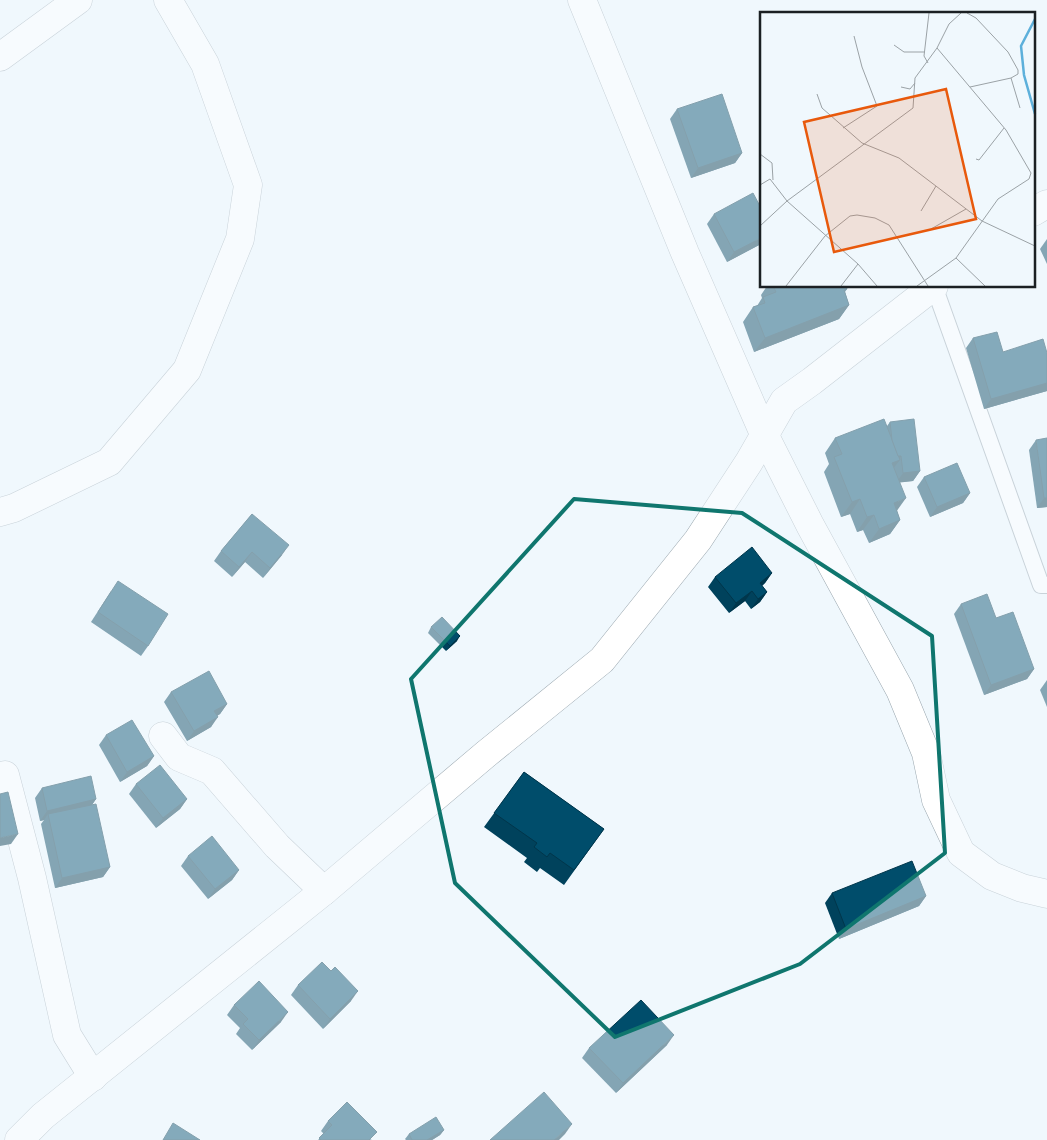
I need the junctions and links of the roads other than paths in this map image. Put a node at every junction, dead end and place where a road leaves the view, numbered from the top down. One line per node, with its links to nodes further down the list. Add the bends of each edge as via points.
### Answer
1 (78, 0): 4 (street)
2 (168, 0): 10 (street, via 204,64 248,185 240,239 187,370 109,462)
3 (582, 0): 9 (street, via 685,253)
4 (0, 57)
5 (1047, 204): 6 (street)
6 (1034, 211)
7 (931, 288): 9 (street, via 784,401)
8 (935, 288): 11 (lane, via 1041,585)
9 (764, 434): 14 (street, via 698,540 602,660); 15 (street, via 900,690 926,753 936,800 961,853 992,876)
10 (0, 512)
11 (1047, 585)
12 (163, 736): 14 (street, via 180,757 212,771 277,846)
13 (5, 775): 16 (street, via 68,1035)
14 (324, 891): 16 (street)
15 (1047, 894)
16 (93, 1077): 17 (street, via 43,1116)
17 (19, 1140)

